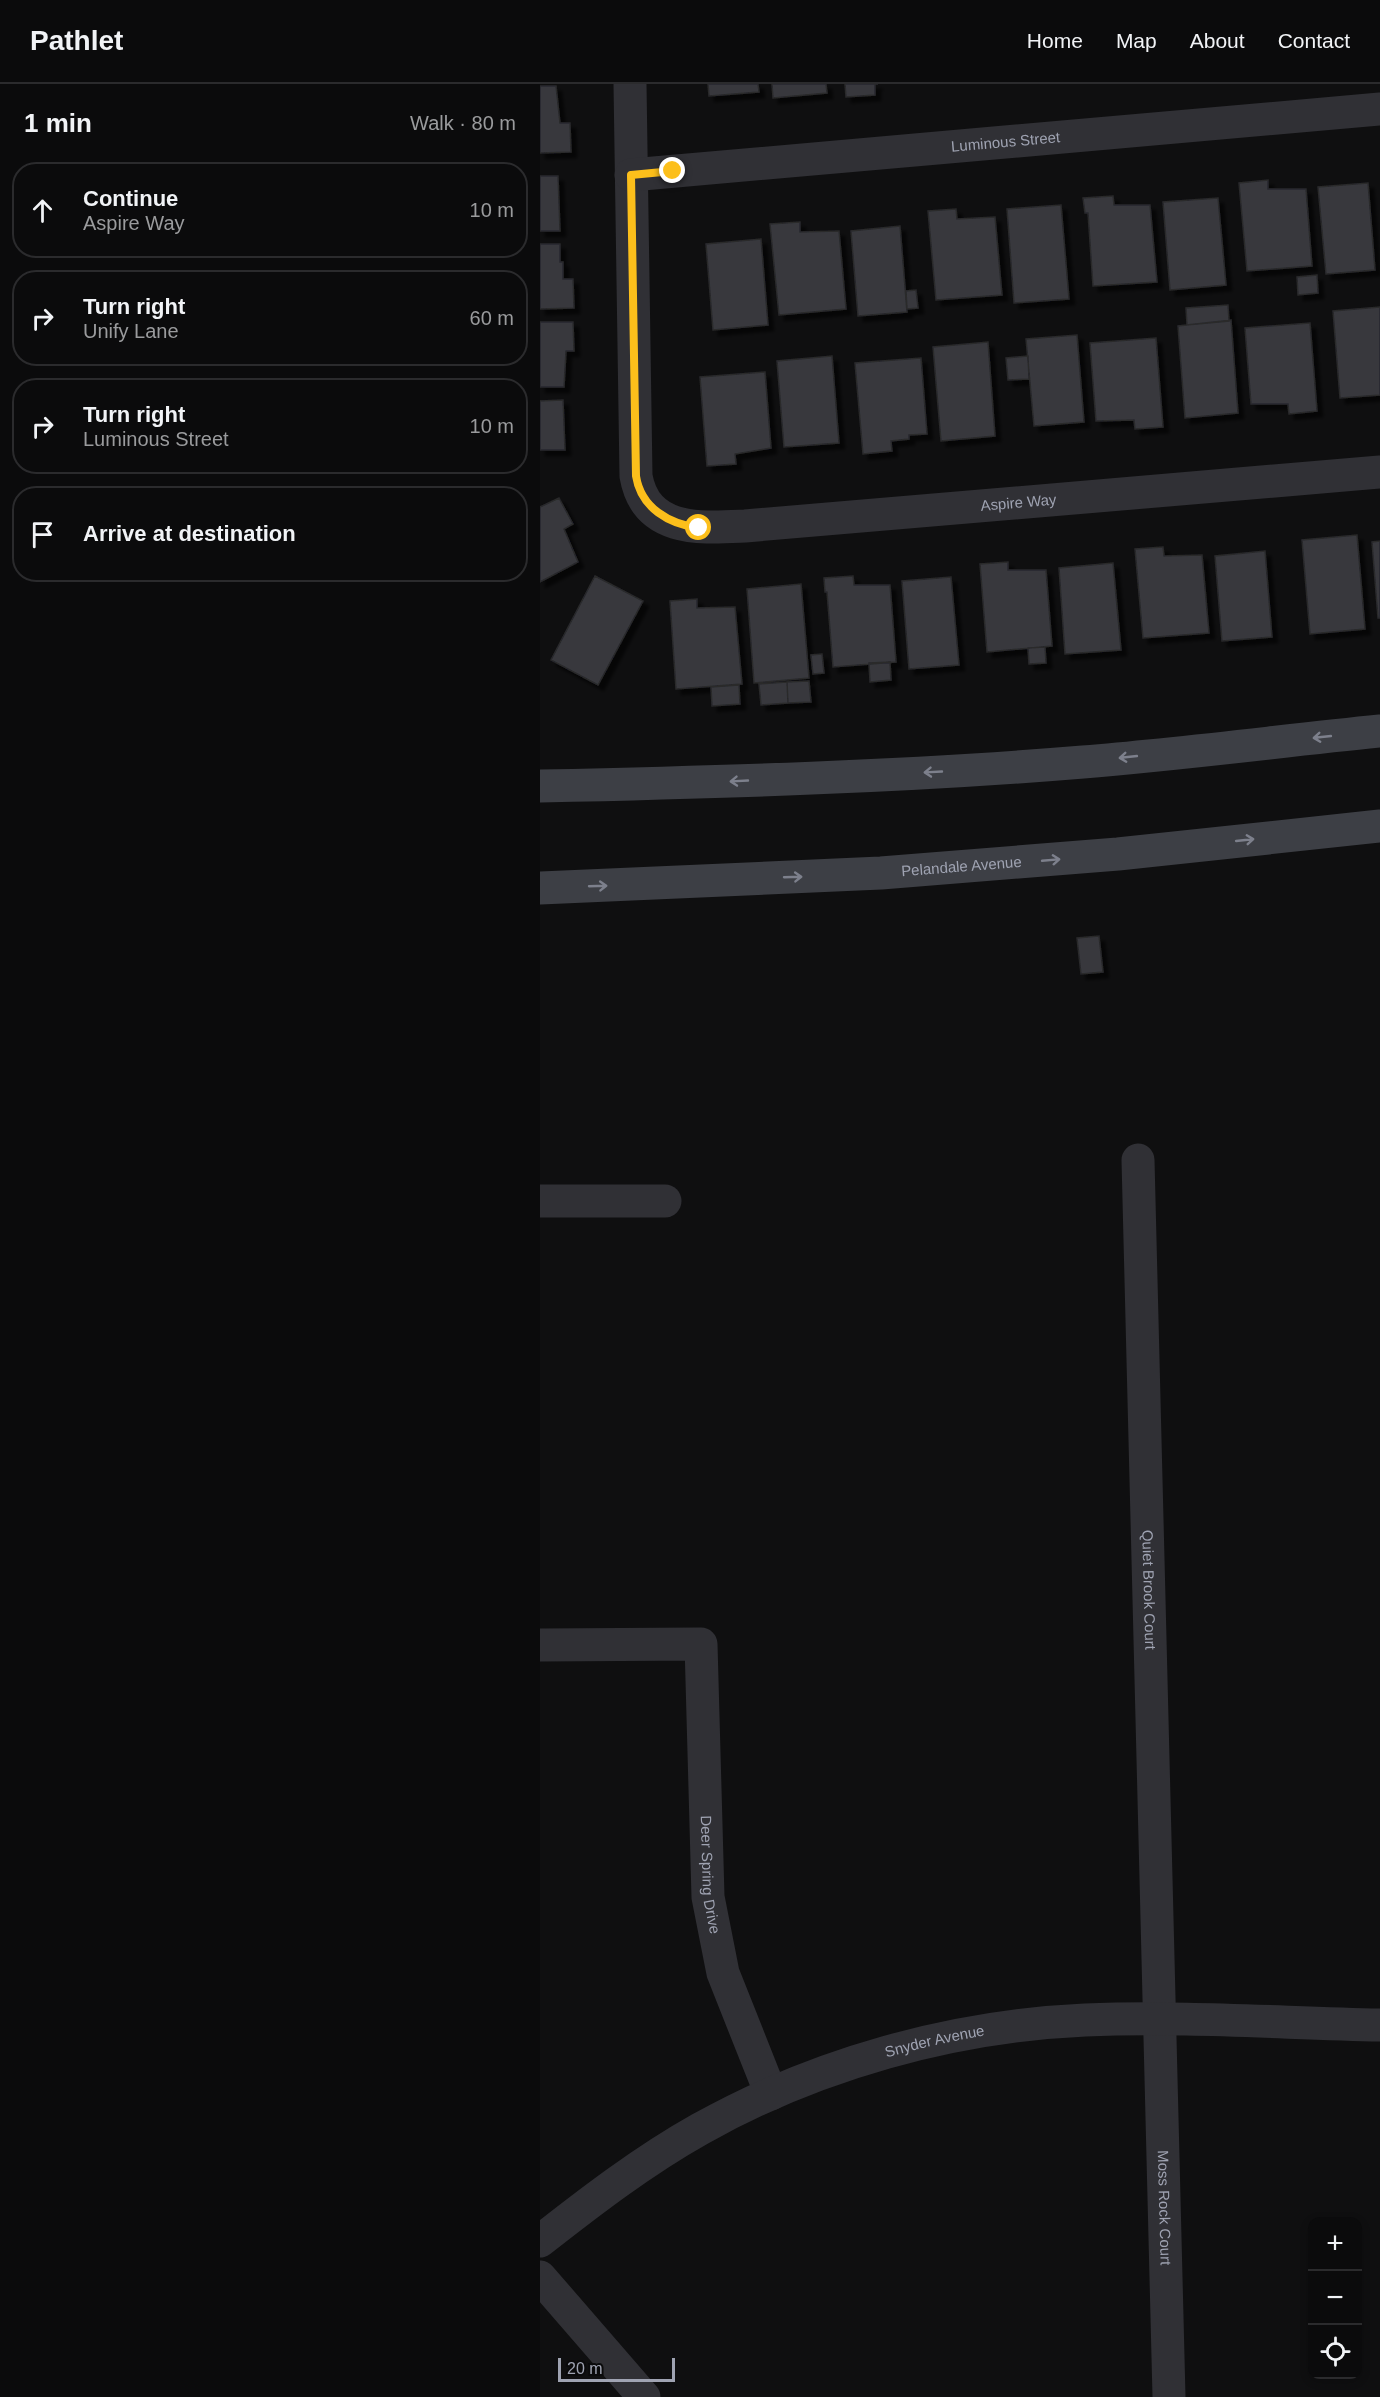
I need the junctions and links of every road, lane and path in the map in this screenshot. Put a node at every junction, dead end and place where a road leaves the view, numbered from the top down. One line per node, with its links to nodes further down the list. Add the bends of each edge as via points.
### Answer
1 (630, 84): 3 (street)
2 (1380, 109): 3 (street, Luminous Street)
3 (631, 175): 4 (street, Aspire Way, via 636,476 645,498 661,515 683,526 745,526)
4 (1380, 471)
5 (1380, 731): 6 (main road, one-way to 6, via 970,770)
6 (540, 786)
7 (1380, 826): 8 (main road, Pelandale Avenue, one-way to 7, via 881,873 1118,854)
8 (540, 888)
9 (1138, 1160): 13 (street, Quiet Brook Court)
10 (540, 1201): 11 (street)
11 (665, 1201)
12 (540, 1645): 15 (street, Deer Spring Drive, via 701,1644 708,1897 723,1973)
13 (1160, 2020): 14 (street, Snyder Avenue); 15 (street, Snyder Avenue, via 1084,2020 992,2029 902,2048); 19 (street, Moss Rock Court)
14 (1380, 2025)
15 (771, 2094): 16 (street, Snyder Avenue, via 700,2128 621,2178)
16 (540, 2241)
17 (540, 2277): 18 (street)
18 (644, 2397)
19 (1169, 2397)

